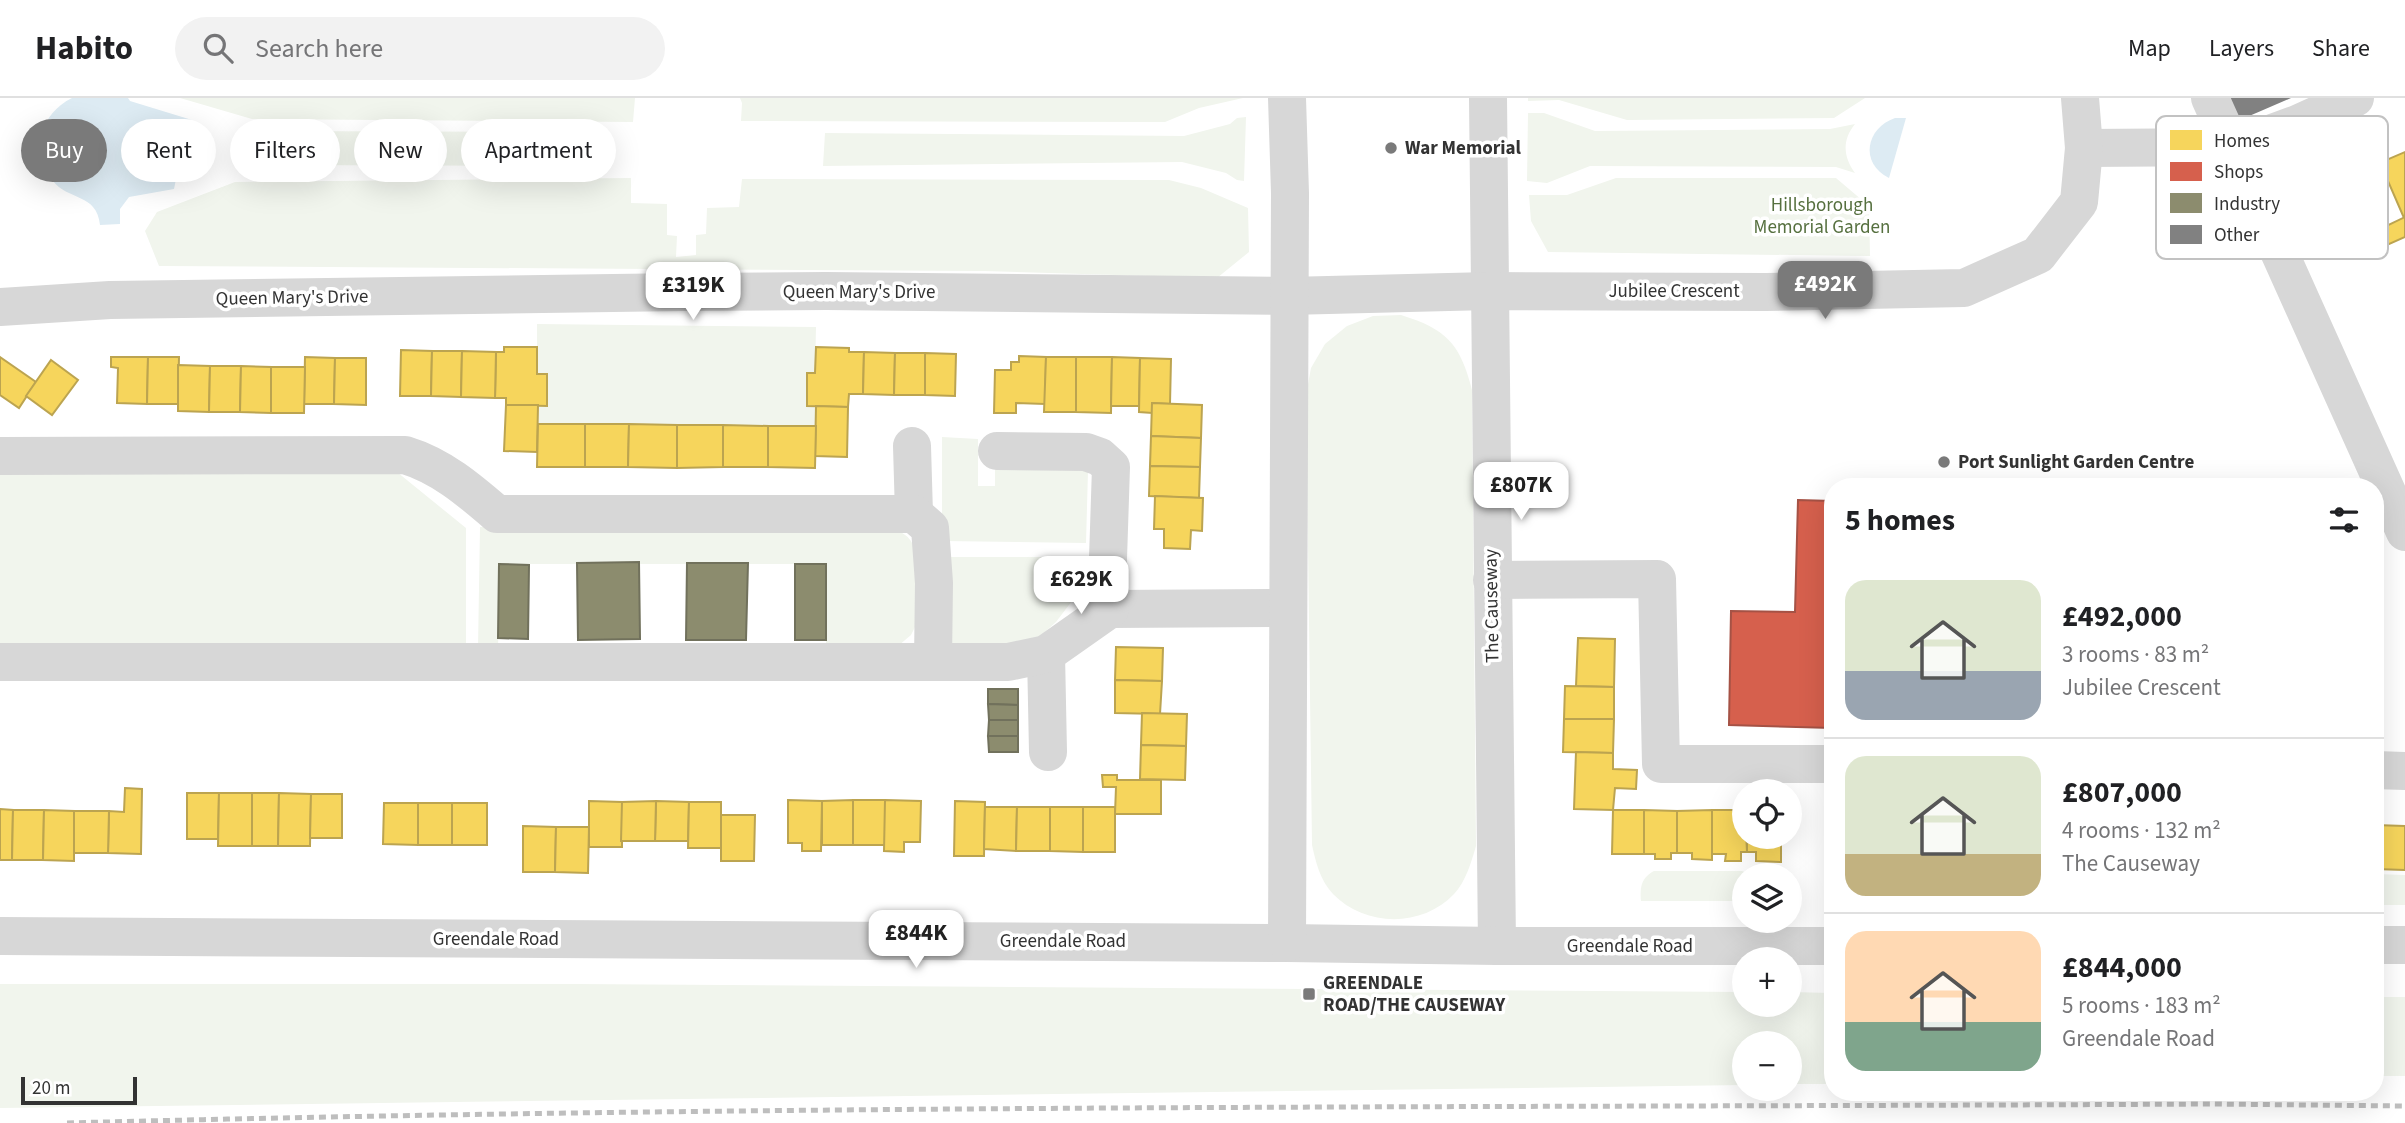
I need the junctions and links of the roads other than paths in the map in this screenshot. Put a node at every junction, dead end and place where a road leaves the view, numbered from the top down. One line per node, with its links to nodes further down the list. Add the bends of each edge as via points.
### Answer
1 (1287, 98): 13 (street)
2 (1488, 98): 11 (street, The Causeway)
3 (2080, 98): 8 (street, Jubilee Crescent)
4 (2210, 98): 6 (street)
5 (2355, 98): 7 (street)
6 (2219, 116)
7 (2315, 116)
8 (2084, 148): 9 (street); 11 (street, Jubilee Crescent, via 2079,202 2038,255 1964,288)
9 (2156, 148)
10 (2284, 259): 18 (street)
11 (1489, 291): 12 (street, Jubilee Crescent); 22 (street, The Causeway)
12 (1383, 293): 13 (street, Queen Mary's Drive)
13 (1289, 296): 14 (street, Queen Mary's Drive, via 696,292 110,300); 23 (street)
14 (0, 306)
15 (912, 446): 20 (street)
16 (997, 451): 24 (street, via 1086,452 1111,467)
17 (0, 456): 20 (street, via 405,454 429,462 497,514)
18 (2381, 478)
19 (2384, 485): 21 (street)
20 (914, 513): 26 (street, via 930,528)
21 (2405, 532)
22 (1492, 580): 29 (street, via 1657,579 1661,764); 36 (street, The Causeway)
23 (1288, 608): 24 (street); 33 (street)
24 (1110, 609): 25 (street)
25 (1046, 654): 26 (street, via 1008,662); 28 (street)
26 (933, 661): 27 (street)
27 (0, 662)
28 (1048, 752)
29 (1824, 764)
30 (2384, 770): 31 (street)
31 (2405, 771)
32 (0, 936): 33 (street, Greendale Road)
33 (1287, 943): 36 (street, Greendale Road)
34 (2384, 945): 35 (street)
35 (2405, 945)
36 (1497, 946): 37 (street, Greendale Road)
37 (1824, 946)

